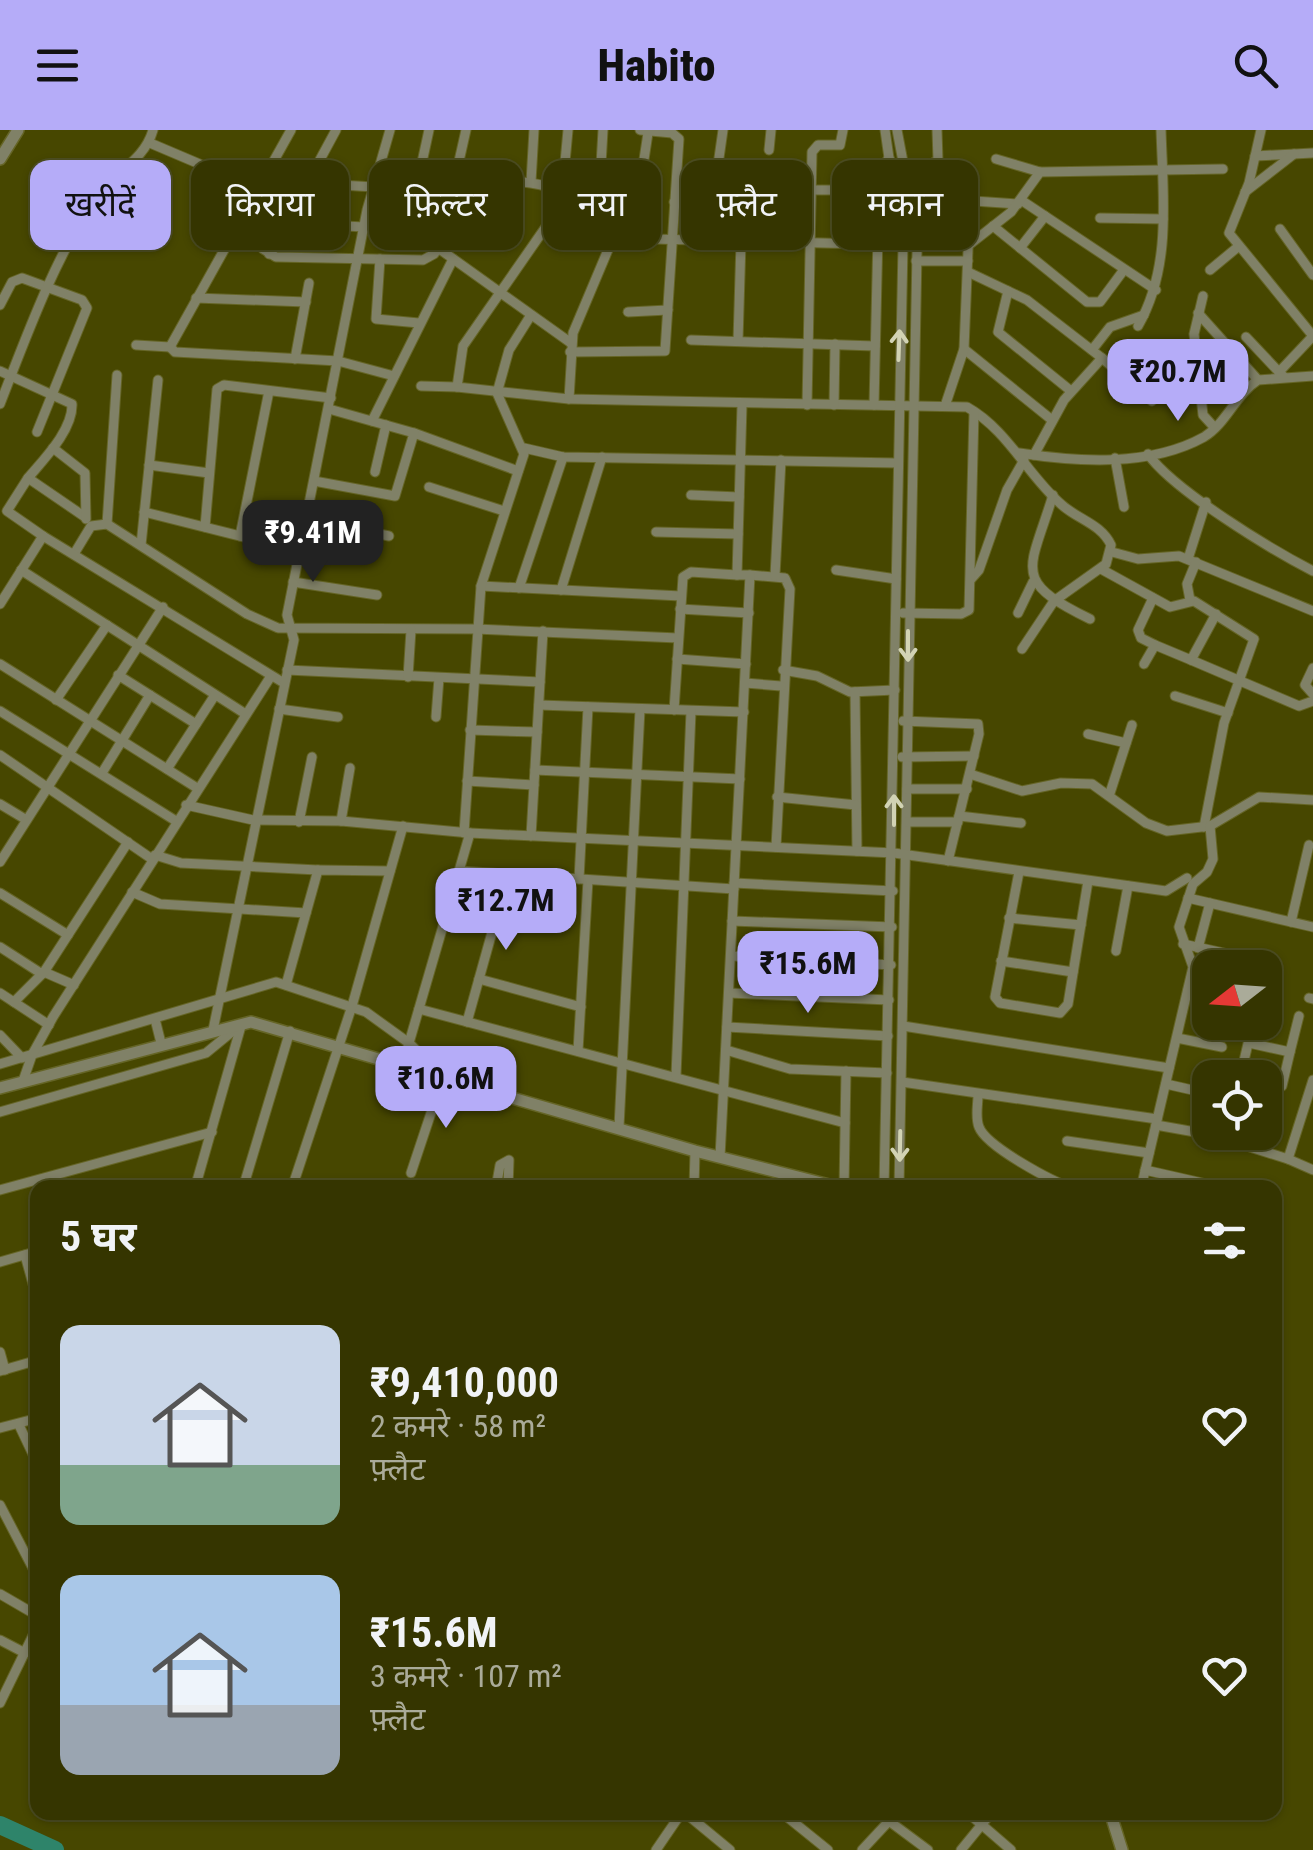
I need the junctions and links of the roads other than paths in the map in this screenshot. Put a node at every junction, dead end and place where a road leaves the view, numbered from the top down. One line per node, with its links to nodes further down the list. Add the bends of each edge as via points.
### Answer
1 (18, 130): 27 (street)
2 (154, 130): 21 (street)
3 (291, 130): 30 (street)
4 (336, 130): 31 (street)
5 (390, 130): 32 (street)
6 (428, 130): 33 (street)
7 (466, 130): 34 (street)
8 (534, 130): 46 (street)
9 (568, 130): 35 (street)
10 (603, 130): 36 (street)
11 (723, 130): 38 (street)
12 (770, 130): 22 (street)
13 (843, 130): 41 (street, via 840,145 813,148)
14 (885, 130): 26 (street)
15 (897, 130): 39 (street)
16 (937, 130): 40 (street)
17 (1162, 130): 43 (street)
18 (1260, 130): 25 (street)
19 (644, 131): 20 (street); 37 (street)
20 (677, 132): 50 (street)
21 (150, 143): 29 (street); 91 (street, via 94,201)
22 (769, 150)
23 (1294, 154): 24 (street); 25 (street); 48 (street)
24 (1313, 154)
25 (1255, 156): 48 (street)
26 (890, 158)
27 (0, 159)
28 (996, 159): 44 (street)
29 (191, 160)
30 (274, 160)
31 (320, 160)
32 (382, 160)
33 (422, 160)
34 (459, 160)
35 (566, 160)
36 (601, 160)
37 (642, 160)
38 (719, 160)
39 (902, 160)
40 (938, 160)
41 (812, 169)
42 (1223, 169): 43 (street)
43 (1162, 170): 44 (street); 56 (street)
44 (1040, 172): 52 (street)
45 (523, 182): 46 (street)
46 (531, 182): 47 (street)
47 (543, 186)
48 (1246, 192): 67 (street, via 1228,229)
49 (978, 201): 52 (street)
50 (674, 202): 51 (street); 65 (street)
51 (681, 202)
52 (1020, 202): 54 (street); 58 (street)
53 (369, 207): 59 (street)
54 (1045, 216): 68 (street); 88 (street)
55 (1100, 218): 56 (street)
56 (1163, 220): 92 (street)
57 (349, 226): 59 (street)
58 (993, 226): 63 (street); 68 (street)
59 (364, 227): 60 (street); 82 (street)
60 (369, 228)
61 (1280, 229): 89 (street)
62 (543, 230): 93 (street)
63 (978, 237)
64 (661, 238): 65 (street)
65 (672, 238): 66 (street); 99 (street)
66 (681, 239)
67 (1238, 246): 87 (street); 106 (street)
68 (1020, 248): 88 (street, via 1092,303 1100,302)
69 (223, 250): 96 (street)
70 (266, 250): 81 (street)
71 (271, 250): 81 (street)
72 (435, 250): 83 (street, via 423,260)
73 (444, 250): 84 (street)
74 (607, 250): 114 (street)
75 (740, 250): 109 (street)
76 (810, 250): 110 (street)
77 (878, 250): 113 (street)
78 (902, 250): 143 (street, one-way to 78)
79 (917, 250): 85 (street)
80 (968, 250): 86 (street)
81 (269, 254): 82 (street)
82 (358, 259): 83 (street); 120 (street)
83 (380, 259): 104 (street, via 376,320)
84 (453, 259): 93 (street); 104 (street)
85 (916, 261): 86 (street); 144 (street)
86 (968, 267): 94 (street); 116 (street)
87 (1210, 270)
88 (1123, 271): 92 (street)
89 (1313, 274)
90 (309, 283): 97 (street)
91 (47, 287): 98 (street, via 17,278); 124 (street); 135 (street, via 88,308)
92 (1156, 290): 103 (street)
93 (498, 291): 102 (street); 131 (street, via 463,346)
94 (1008, 291): 117 (street); 132 (street, via 998,332)
95 (1203, 296): 101 (street)
96 (196, 298): 97 (street); 115 (street)
97 (306, 302): 119 (street)
98 (0, 305)
99 (668, 310): 100 (street); 114 (street, via 662,353)
100 (628, 312)
101 (1198, 312): 129 (street); 150 (street, via 1202,416)
102 (531, 315): 114 (street); 134 (street, via 509,350)
103 (1144, 315): 105 (street); 117 (street, via 1110,327)
104 (419, 323): 126 (street)
105 (1138, 326)
106 (1313, 336): 123 (street)
107 (1246, 337): 123 (street)
108 (692, 340): 109 (street)
109 (738, 341): 110 (street)
110 (808, 344): 111 (street); 140 (street)
111 (835, 344): 113 (street); 141 (street)
112 (136, 346): 115 (street)
113 (876, 346): 142 (street)
114 (571, 347): 136 (street)
115 (170, 348): 119 (street)
116 (964, 349): 145 (street); 147 (street)
117 (1092, 350): 118 (street)
118 (1102, 358): 121 (street, via 1152,401); 132 (street)
119 (295, 359): 120 (street)
120 (338, 361): 126 (street); 137 (street)
121 (1168, 366)
122 (0, 371): 124 (street)
123 (1281, 375): 127 (street); 129 (street)
124 (11, 376): 135 (street); 138 (street)
125 (118, 376): 181 (street)
126 (394, 376): 148 (street)
127 (1313, 376)
128 (158, 380): 165 (street)
129 (1258, 380): 150 (street)
130 (421, 386): 131 (street)
131 (457, 387): 134 (street)
132 (1071, 390): 147 (street)
133 (269, 391): 137 (street); 168 (street, via 216,389); 189 (street)
134 (497, 393): 136 (street); 154 (street)
135 (53, 395): 151 (street); 153 (street, via 73,407)
136 (569, 399): 139 (street)
137 (330, 403): 148 (street); 170 (street)
138 (0, 404)
139 (742, 405): 140 (street); 162 (street)
140 (808, 405): 141 (street)
141 (834, 405): 142 (street)
142 (874, 405): 143 (street)
143 (898, 405): 144 (street); 155 (street)
144 (914, 405): 145 (street); 156 (street)
145 (946, 406): 146 (street)
146 (974, 412): 158 (street); 205 (street)
147 (1052, 420): 158 (street)
148 (372, 421): 149 (street)
149 (386, 425): 152 (street); 167 (street)
150 (1214, 427): 157 (street, via 1201,438)
151 (36, 432)
152 (414, 433): 166 (street); 170 (street, via 396,496)
153 (53, 448): 169 (street); 179 (street, via 86,473)
154 (524, 448): 159 (street); 166 (street)
155 (897, 448): 156 (street); 164 (street)
156 (912, 448): 185 (street)
157 (1148, 454): 161 (street); 175 (street)
158 (1025, 456): 161 (street); 173 (street); 205 (street)
159 (563, 457): 160 (street); 209 (street)
160 (602, 458): 162 (street); 210 (street)
161 (1115, 458): 176 (street)
162 (740, 459): 163 (street); 174 (street)
163 (781, 460): 164 (street); 204 (street)
164 (897, 463): 184 (street)
165 (149, 465): 168 (street); 178 (street)
166 (518, 471): 177 (street)
167 (374, 472)
168 (209, 473): 183 (street)
169 (28, 478): 179 (street); 188 (street, via 7,512)
170 (314, 481): 180 (street)
171 (429, 487): 177 (street)
172 (691, 495): 174 (street)
173 (1053, 495): 193 (street, via 1102,530); 207 (street, via 1031,566)
174 (739, 496): 187 (street)
175 (1206, 502): 195 (street); 200 (street)
176 (1124, 507)
177 (504, 511): 208 (street)
178 (144, 512): 183 (street); 191 (street)
179 (85, 516): 182 (street)
180 (306, 519): 190 (street); 192 (street)
181 (107, 524): 182 (street); 191 (street)
182 (92, 526): 194 (street)
183 (205, 528): 189 (street)
184 (896, 528): 185 (street); 201 (street)
185 (910, 528): 196 (street)
186 (656, 532): 187 (street)
187 (738, 534): 202 (street)
188 (43, 536): 194 (street); 198 (street)
189 (240, 536): 192 (street)
190 (389, 536)
191 (141, 545): 228 (street, via 246,614)
192 (300, 551): 206 (street)
193 (1112, 552): 195 (street, via 1138,560 1172,554); 197 (street)
194 (74, 554): 217 (street)
195 (1192, 561): 214 (street); 219 (street)
196 (910, 569): 201 (street); 223 (street)
197 (1101, 569): 213 (street); 215 (street)
198 (21, 570): 216 (street); 226 (street)
199 (836, 570): 201 (street)
200 (1313, 571)
201 (896, 574): 220 (street)
202 (737, 575): 203 (street); 212 (street, via 686,574)
203 (750, 576): 204 (street); 222 (street)
204 (776, 576): 242 (street, via 790,589)
205 (970, 579): 223 (street, via 966,613)
206 (293, 582): 211 (street); 228 (street, via 286,621)
207 (1033, 582): 215 (street); 221 (street)
208 (481, 586): 209 (street); 227 (street)
209 (519, 588): 210 (street)
210 (561, 590): 212 (street)
211 (376, 595)
212 (681, 596): 218 (street)
213 (1153, 598): 214 (street, via 1175,607); 233 (street, via 1138,630)
214 (1190, 600): 224 (street)
215 (1054, 601): 225 (street); 234 (street)
216 (0, 604)
217 (163, 607): 232 (street); 244 (street)
218 (680, 609): 222 (street); 231 (street)
219 (1313, 611)
220 (896, 612): 223 (street); 253 (street)
221 (1018, 612)
222 (748, 613): 238 (street)
223 (908, 613): 274 (street, one-way to 274)
224 (1216, 614): 236 (street); 248 (street, via 1254,639)
225 (1090, 620)
226 (107, 625): 232 (street); 259 (street)
227 (476, 629): 229 (street); 230 (street); 247 (street)
228 (292, 630): 229 (street); 241 (street)
229 (411, 630): 245 (street)
230 (542, 632): 231 (street); 249 (street)
231 (678, 638): 235 (street)
232 (138, 645): 243 (street); 256 (street)
233 (1155, 645): 236 (street); 239 (street)
234 (1022, 649)
235 (677, 659): 238 (street); 264 (street)
236 (1191, 660): 248 (street)
237 (0, 664): 259 (street)
238 (746, 664): 250 (street)
239 (1144, 664)
240 (1313, 668): 258 (street, via 1305,686)
241 (287, 670): 245 (street); 251 (street)
242 (783, 670): 252 (street); 254 (street)
243 (118, 675): 255 (street); 272 (street)
244 (271, 676): 251 (street); 269 (street)
245 (408, 677): 246 (street)
246 (439, 678): 247 (street); 271 (street)
247 (473, 680): 249 (street); 277 (street)
248 (1241, 680): 258 (street, via 1299,706); 268 (street)
249 (540, 682): 260 (street)
250 (745, 683): 252 (street); 267 (street)
251 (284, 684): 262 (street)
252 (781, 686): 304 (street)
253 (895, 690): 254 (street); 273 (street)
254 (855, 692): 308 (street)
255 (150, 695): 275 (street); 280 (street)
256 (216, 695): 269 (street); 275 (street)
257 (1175, 696): 268 (street)
258 (1313, 698)
259 (56, 700): 272 (street)
260 (539, 705): 261 (street); 278 (street)
261 (588, 707): 263 (street); 291 (street)
262 (279, 709): 270 (street); 311 (street)
263 (640, 709): 264 (street); 293 (street)
264 (674, 710): 266 (street)
265 (0, 711): 282 (street)
266 (691, 711): 267 (street); 295 (street)
267 (744, 712): 296 (street)
268 (1228, 712): 318 (street)
269 (244, 714): 300 (street)
270 (338, 717)
271 (436, 717)
272 (88, 720): 280 (street); 282 (street)
273 (895, 721): 274 (street); 286 (street)
274 (908, 721): 284 (street, via 975,722 980,734); 287 (street)
275 (196, 724): 289 (street)
276 (1132, 726): 281 (street)
277 (470, 730): 278 (street); 297 (street)
278 (537, 732): 290 (street)
279 (1088, 734): 281 (street)
280 (121, 742): 289 (street); 292 (street)
281 (1126, 743): 303 (street)
282 (68, 750): 292 (street); 298 (street)
283 (0, 754): 298 (street)
284 (974, 756): 287 (street); 294 (street)
285 (312, 757): 314 (street)
286 (894, 757): 287 (street); 329 (street, one-way to 286)
287 (907, 757): 301 (street)
288 (350, 768): 312 (street)
289 (167, 769): 300 (street)
290 (535, 770): 291 (street); 299 (street)
291 (584, 772): 293 (street); 321 (street)
292 (102, 773): 313 (street)
293 (637, 774): 295 (street); 322 (street)
294 (970, 774): 302 (street); 303 (street, via 1022,790 1084,782)
295 (688, 776): 296 (street); 324 (street)
296 (740, 779): 325 (street)
297 (467, 782): 299 (street); 319 (street)
298 (46, 783): 309 (street); 323 (street)
299 (534, 785): 320 (street)
300 (197, 788): 307 (street)
301 (907, 789): 302 (street); 315 (street)
302 (966, 789): 310 (street)
303 (1110, 793): 318 (street, via 1156,828)
304 (777, 797): 308 (street); 327 (street)
305 (1313, 800): 318 (street, via 1259,797)
306 (0, 804): 309 (street)
307 (186, 805): 311 (street); 313 (street)
308 (856, 805): 328 (street)
309 (25, 819): 333 (street)
310 (959, 819): 315 (street); 316 (street); 332 (street)
311 (254, 820): 314 (street); 334 (street)
312 (341, 820): 314 (street); 317 (street)
313 (176, 821): 331 (street)
314 (299, 822)
315 (907, 822): 330 (street)
316 (1021, 824)
317 (403, 826): 319 (street); 336 (street)
318 (1207, 827): 350 (street, via 1214,859)
319 (467, 833): 320 (street); 337 (street)
320 (532, 836): 321 (street)
321 (581, 839): 322 (street); 341 (street)
322 (634, 840): 324 (street); 343 (street)
323 (128, 842): 331 (street); 360 (street)
324 (686, 842): 325 (street); 344 (street)
325 (736, 845): 327 (street); 345 (street)
326 (1309, 845): 356 (street)
327 (776, 847): 328 (street)
328 (857, 851): 329 (street)
329 (894, 853): 330 (street); 347 (street)
330 (906, 855): 332 (street); 390 (street)
331 (154, 857): 334 (street); 348 (street)
332 (948, 861): 338 (street)
333 (0, 862)
334 (247, 866): 335 (street); 352 (street)
335 (318, 870): 336 (street); 353 (street)
336 (390, 871): 381 (street)
337 (459, 872): 339 (street); 383 (street)
338 (1018, 872): 342 (street); 354 (street)
339 (508, 874): 341 (street); 371 (street)
340 (1187, 878): 346 (street, via 1166,891)
341 (584, 879): 343 (street); 382 (street)
342 (1088, 881): 346 (street); 357 (street)
343 (632, 883): 344 (street); 406 (street)
344 (684, 886): 345 (street); 413 (street)
345 (734, 886): 347 (street); 355 (street)
346 (1128, 886): 365 (street)
347 (893, 891): 358 (street)
348 (132, 892): 352 (street, via 160,904); 372 (street)
349 (0, 893): 360 (street)
350 (1188, 898): 351 (street); 361 (street, via 1179,927)
351 (1210, 903): 356 (street); 363 (street)
352 (238, 910): 353 (street); 378 (street)
353 (306, 914): 373 (street)
354 (1009, 918): 357 (street); 367 (street)
355 (732, 921): 358 (street); 366 (street)
356 (1292, 922): 359 (street)
357 (1081, 925): 369 (street)
358 (892, 926): 368 (street)
359 (1313, 926)
360 (68, 935): 370 (street)
361 (1183, 944): 363 (street); 374 (street, via 1194,961)
362 (0, 946): 370 (street)
363 (1198, 948): 364 (street)
364 (1209, 950)
365 (1116, 951)
366 (730, 956): 368 (street); 377 (street)
367 (1000, 961): 369 (street); 369 (street, via 996,1000 1060,1013)
368 (890, 966): 379 (street)
369 (1073, 972)
370 (43, 973): 372 (street); 380 (street)
371 (479, 979): 382 (street); 386 (street)
372 (74, 985): 388 (street)
373 (286, 985): 378 (street, via 262,984); 381 (street)
374 (1188, 990): 375 (street); 395 (street)
375 (1192, 991)
376 (0, 993): 380 (street)
377 (728, 993): 379 (street); 389 (street)
378 (220, 999): 385 (street); 391 (street)
379 (890, 1000): 394 (street)
380 (14, 1002): 388 (street)
381 (352, 1006): 397 (street); 399 (street)
382 (581, 1007): 402 (street)
383 (419, 1009): 386 (street); 397 (street)
384 (1299, 1016): 403 (street)
385 (154, 1019): 398 (street); 404 (street)
386 (468, 1022): 402 (street)
387 (242, 1023): 391 (street); 392 (street); 423 (street, via 206,1053); 428 (street)
388 (49, 1025): 404 (street)
389 (727, 1026): 394 (street); 401 (street)
390 (903, 1026): 409 (street); 416 (street)
391 (214, 1030): 398 (street)
392 (290, 1031): 399 (street); 439 (street)
393 (0, 1035): 404 (street)
394 (888, 1036): 411 (street)
395 (1176, 1038): 400 (street); 409 (street)
396 (1248, 1042): 403 (street); 405 (street)
397 (409, 1043): 408 (street); 412 (street)
398 (162, 1044): 415 (street)
399 (337, 1046): 408 (street); 440 (street)
400 (1222, 1046)
401 (726, 1050): 410 (street, via 790,1068); 420 (street)
402 (578, 1051): 406 (street)
403 (1290, 1052): 418 (street)
404 (27, 1056): 407 (street); 415 (street)
405 (1244, 1060)
406 (622, 1062): 413 (street); 427 (street)
407 (0, 1064)
408 (402, 1065): 412 (street)
409 (1170, 1068): 417 (street)
410 (846, 1071): 411 (street); 426 (street)
411 (887, 1072): 446 (street)
412 (443, 1076): 427 (street); 436 (street)
413 (676, 1076): 420 (street)
414 (1313, 1080): 424 (street)
415 (23, 1081): 419 (street)
416 (902, 1082): 422 (street); 447 (street, one-way to 447)
417 (1166, 1084): 421 (street); 425 (street)
418 (1282, 1086)
419 (0, 1088)
420 (724, 1089): 426 (street); 432 (street)
421 (1192, 1090)
422 (978, 1095): 425 (street); 448 (street, via 984,1135)
423 (0, 1112)
424 (1308, 1117): 433 (street)
425 (1156, 1122): 431 (street); 433 (street)
426 (845, 1123): 445 (street)
427 (619, 1127): 430 (street)
428 (212, 1132): 437 (street); 438 (street)
429 (1067, 1141): 431 (street)
430 (695, 1151): 432 (street); 443 (street)
431 (1149, 1154): 434 (street)
432 (720, 1157): 444 (street)
433 (1288, 1159): 435 (street)
434 (1145, 1170): 449 (street); 450 (street)
435 (1313, 1170)
436 (411, 1173)
437 (37, 1180)
438 (197, 1180)
439 (245, 1180)
440 (295, 1180)
441 (497, 1180): 442 (street, via 508,1160)
442 (508, 1180)
443 (693, 1180)
444 (811, 1180)
445 (842, 1180)
446 (884, 1180)
447 (900, 1180)
448 (1050, 1180)
449 (1143, 1180)
450 (1189, 1180)
451 (30, 1182): 452 (street)
452 (0, 1190)
453 (30, 1253): 454 (street)
454 (24, 1255): 455 (street); 456 (street)
455 (0, 1262)
456 (30, 1275)
457 (0, 1352): 459 (street)
458 (30, 1362): 459 (street)
459 (3, 1370)
460 (30, 1421): 461 (street)
461 (19, 1424): 462 (street); 463 (street)
462 (0, 1428)
463 (30, 1448)
464 (0, 1505): 465 (street)
465 (30, 1563)
466 (0, 1594): 467 (street)
467 (30, 1611)
468 (0, 1640): 470 (street)
469 (30, 1642): 470 (street)
470 (25, 1653): 471 (street)
471 (0, 1703)
472 (677, 1820): 479 (street)
473 (693, 1820): 480 (street)
474 (791, 1820): 481 (street)
475 (976, 1820): 478 (street)
476 (985, 1820): 478 (street)
477 (1113, 1820): 486 (street)
478 (981, 1825): 484 (street); 485 (street)
479 (656, 1850)
480 (730, 1850)
481 (828, 1850)
482 (862, 1850): 483 (street, via 889,1821)
483 (928, 1850)
484 (961, 1850)
485 (1011, 1850)
486 (1122, 1850)

